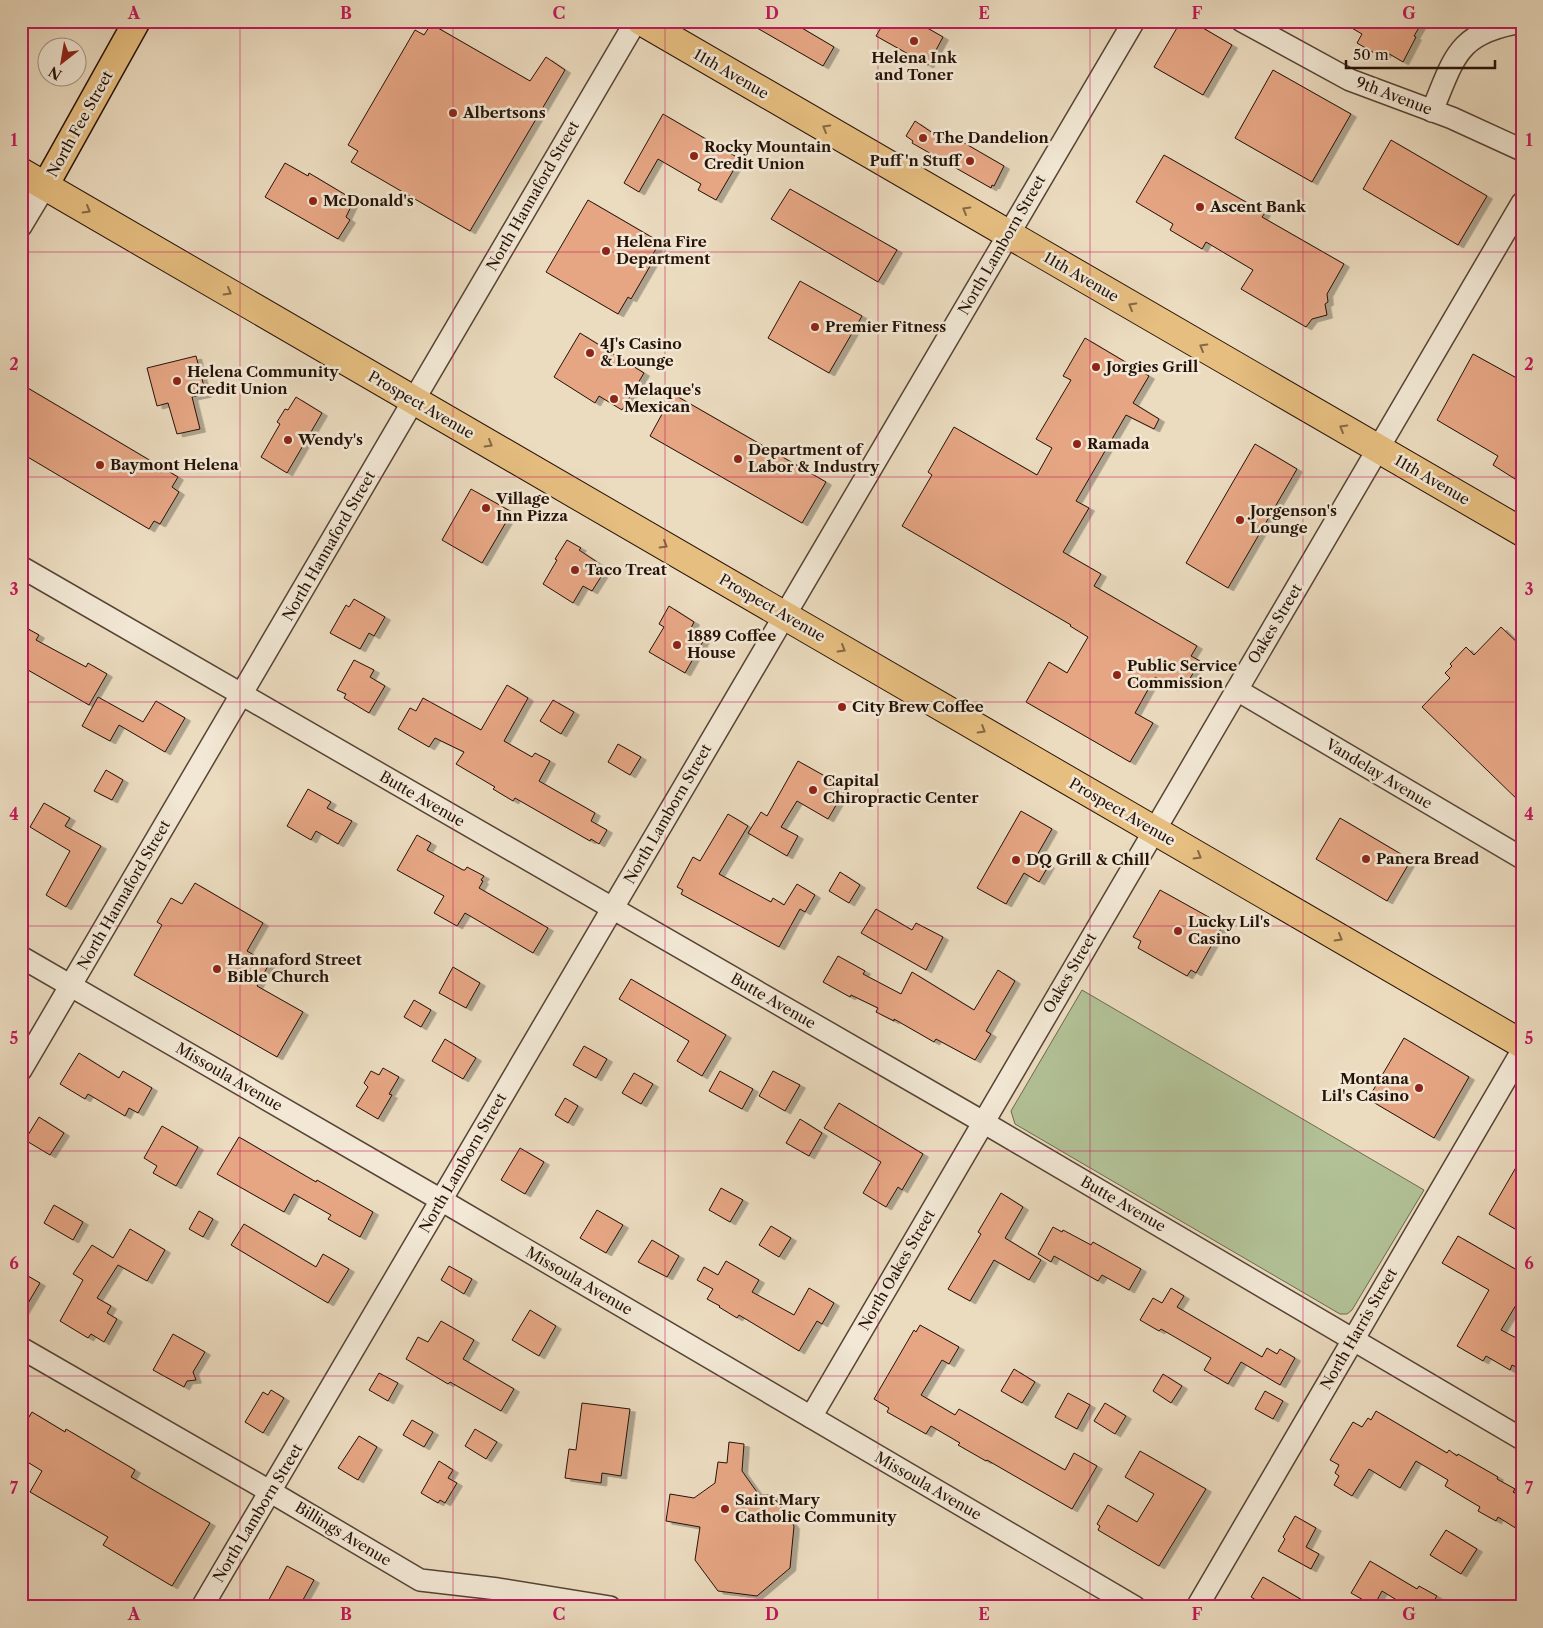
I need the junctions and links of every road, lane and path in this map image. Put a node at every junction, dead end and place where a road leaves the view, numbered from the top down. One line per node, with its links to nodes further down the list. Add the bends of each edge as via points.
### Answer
1 (137, 21): 10 (main road, North Fee Street)
2 (636, 21): 14 (street, North Hannaford Street)
3 (641, 21): 13 (highway, 11th Avenue, one-way to 3)
4 (1134, 21): 13 (street, North Lamborn Street)
5 (1242, 21): 7 (street, 9th Avenue, via 1350,80)
6 (1522, 22): 7 (street, via 1498,26 1477,35 1462,48)
7 (1432, 111): 8 (street, 9th Avenue)
8 (1522, 150)
9 (21, 172): 10 (highway, Prospect Avenue)
10 (45, 186): 12 (street, North Fee Street); 14 (highway, Prospect Avenue, one-way to 14)
11 (1522, 203): 15 (street, Oakes Street)
12 (21, 226)
13 (1009, 234): 15 (highway, 11th Avenue, one-way to 13); 18 (street, North Lamborn Street)
14 (414, 400): 18 (highway, Prospect Avenue, one-way to 18); 20 (street, North Hannaford Street)
15 (1379, 449): 16 (highway, 11th Avenue); 19 (street, Oakes Street)
16 (1522, 532)
17 (21, 567): 20 (street, Butte Avenue)
18 (784, 616): 21 (highway, Prospect Avenue, one-way to 21); 23 (street, North Lamborn Street)
19 (1237, 690): 21 (street, Oakes Street); 22 (street, Vandelay Avenue)
20 (241, 695): 23 (street, Butte Avenue); 25 (street, North Hannaford Street)
21 (1154, 830): 26 (highway, Prospect Avenue, one-way to 26); 29 (street, Oakes Street)
22 (1522, 858)
23 (613, 908): 29 (street, Butte Avenue); 30 (street, North Lamborn Street)
24 (21, 957): 25 (street, Missoula Avenue)
25 (71, 986): 28 (street, North Hannaford Street); 30 (street, Missoula Avenue)
26 (1522, 1044)
27 (1522, 1051): 31 (street, North Harris Street)
28 (21, 1070)
29 (983, 1122): 31 (street, Butte Avenue); 33 (street, North Oakes Street)
30 (441, 1200): 33 (street, Missoula Avenue); 35 (street, North Lamborn Street)
31 (1353, 1339): 34 (street, Butte Avenue); 39 (street, North Harris Street)
32 (21, 1348): 35 (street, Billings Avenue)
33 (811, 1416): 38 (street, Missoula Avenue)
34 (1522, 1439)
35 (271, 1492): 36 (street, North Lamborn Street); 37 (street, Billings Avenue, via 420,1580)
36 (202, 1607)
37 (610, 1607)
38 (1135, 1607)
39 (1197, 1607)

